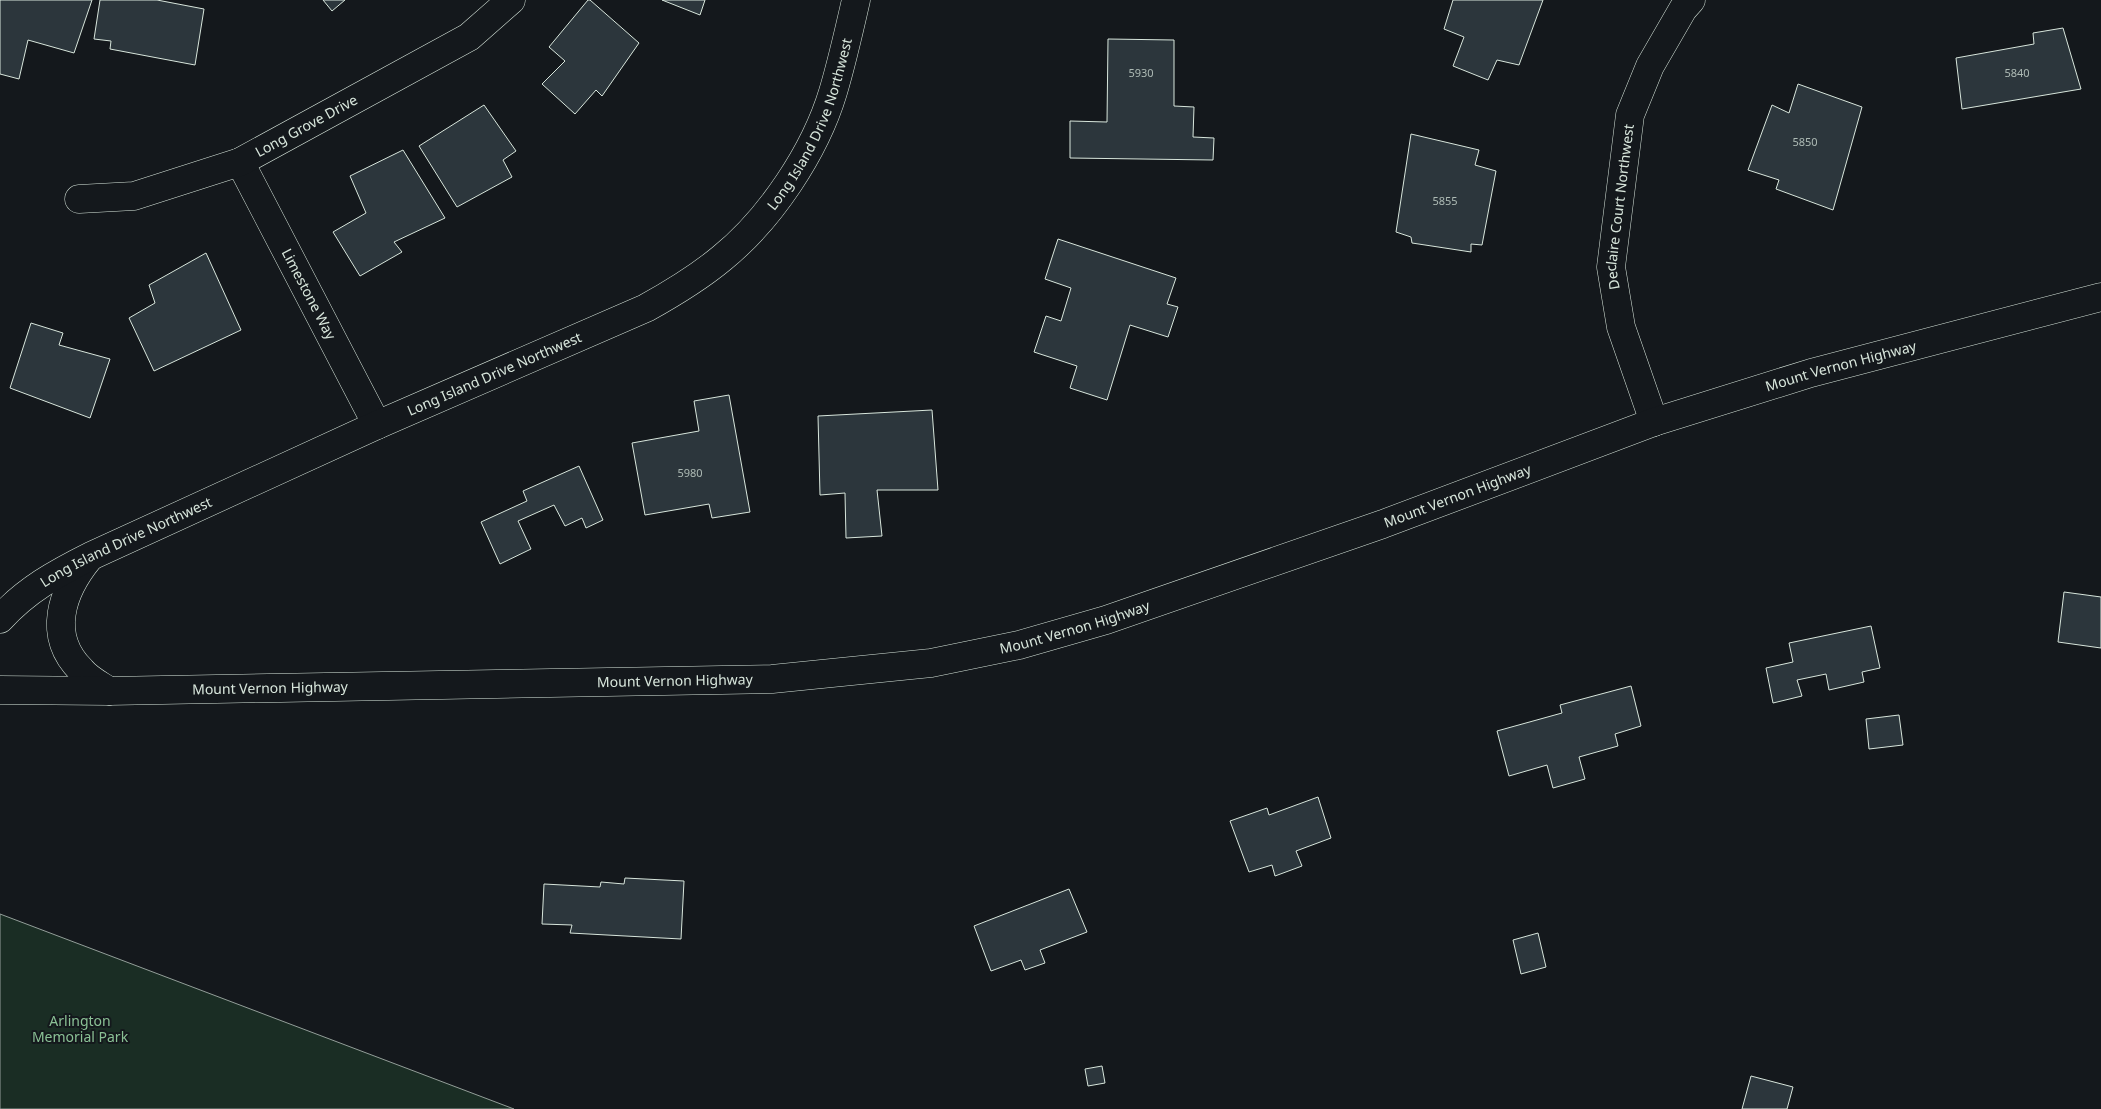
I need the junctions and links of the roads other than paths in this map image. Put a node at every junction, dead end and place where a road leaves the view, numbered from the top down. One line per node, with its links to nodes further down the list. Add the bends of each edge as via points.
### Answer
1 (511, 0): 4 (street, Long Grove Drive, via 469,38)
2 (856, 0): 8 (street, Long Island Drive Northwest, via 832,94 808,152 771,209 723,257 684,287 646,308)
3 (1692, 0): 7 (street, Declaire Court Northwest, via 1683,9 1650,66 1630,116 1611,267 1621,328)
4 (240, 162): 5 (street, Long Grove Drive, via 134,196); 8 (street, Limestone Way)
5 (79, 199)
6 (2101, 297): 7 (street, Mount Vernon Highway, via 1821,371)
7 (1654, 422): 12 (street, Mount Vernon Highway, via 1383,524 1106,620 1019,645 931,664 772,679)
8 (377, 426): 9 (street, Long Island Drive Northwest)
9 (91, 556): 10 (street, Long Island Drive Northwest, via 32,588); 12 (street, via 64,598 60,625 72,660 81,671)
10 (0, 619)
11 (0, 690): 12 (street, Mount Vernon Highway)
12 (109, 691)

